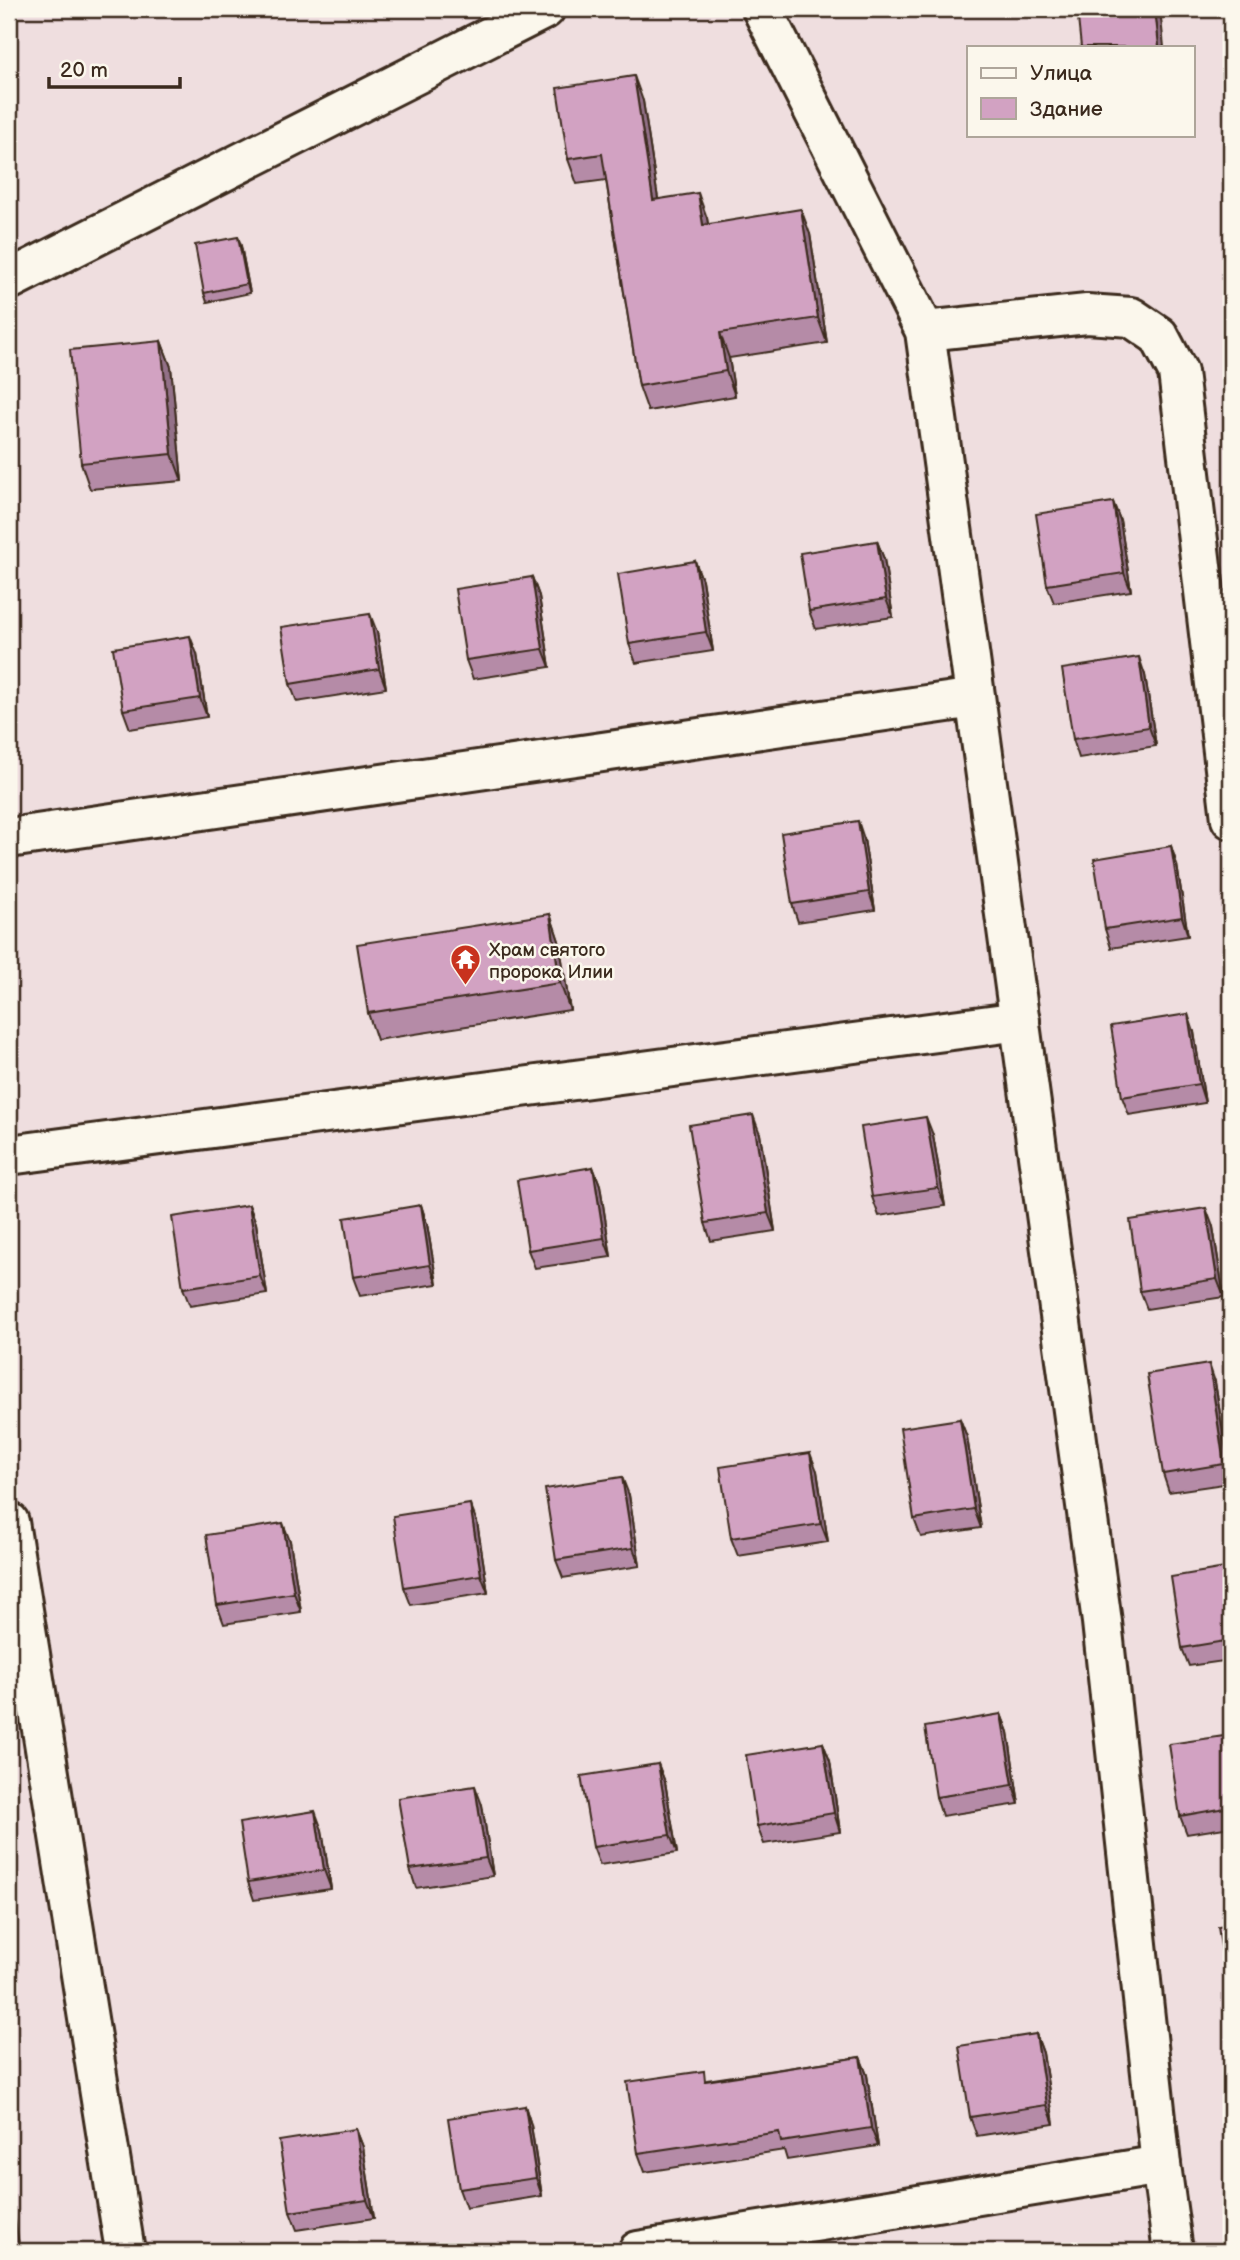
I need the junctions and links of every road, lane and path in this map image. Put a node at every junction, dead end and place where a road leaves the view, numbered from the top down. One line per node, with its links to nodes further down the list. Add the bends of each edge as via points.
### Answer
1 (545, 9): 3 (street)
2 (762, 9): 4 (street)
3 (9, 280)
4 (925, 331): 5 (street); 6 (street, via 1087,314 1131,317 1159,336 1178,372)
5 (975, 698): 7 (street); 8 (street)
6 (1231, 819)
7 (9, 838)
8 (1020, 1021): 9 (street); 11 (street, via 1101,1622)
9 (9, 1155)
10 (9, 1522): 12 (street)
11 (1161, 2165): 13 (street); 14 (street)
12 (125, 2251)
13 (638, 2251)
14 (1173, 2251)

